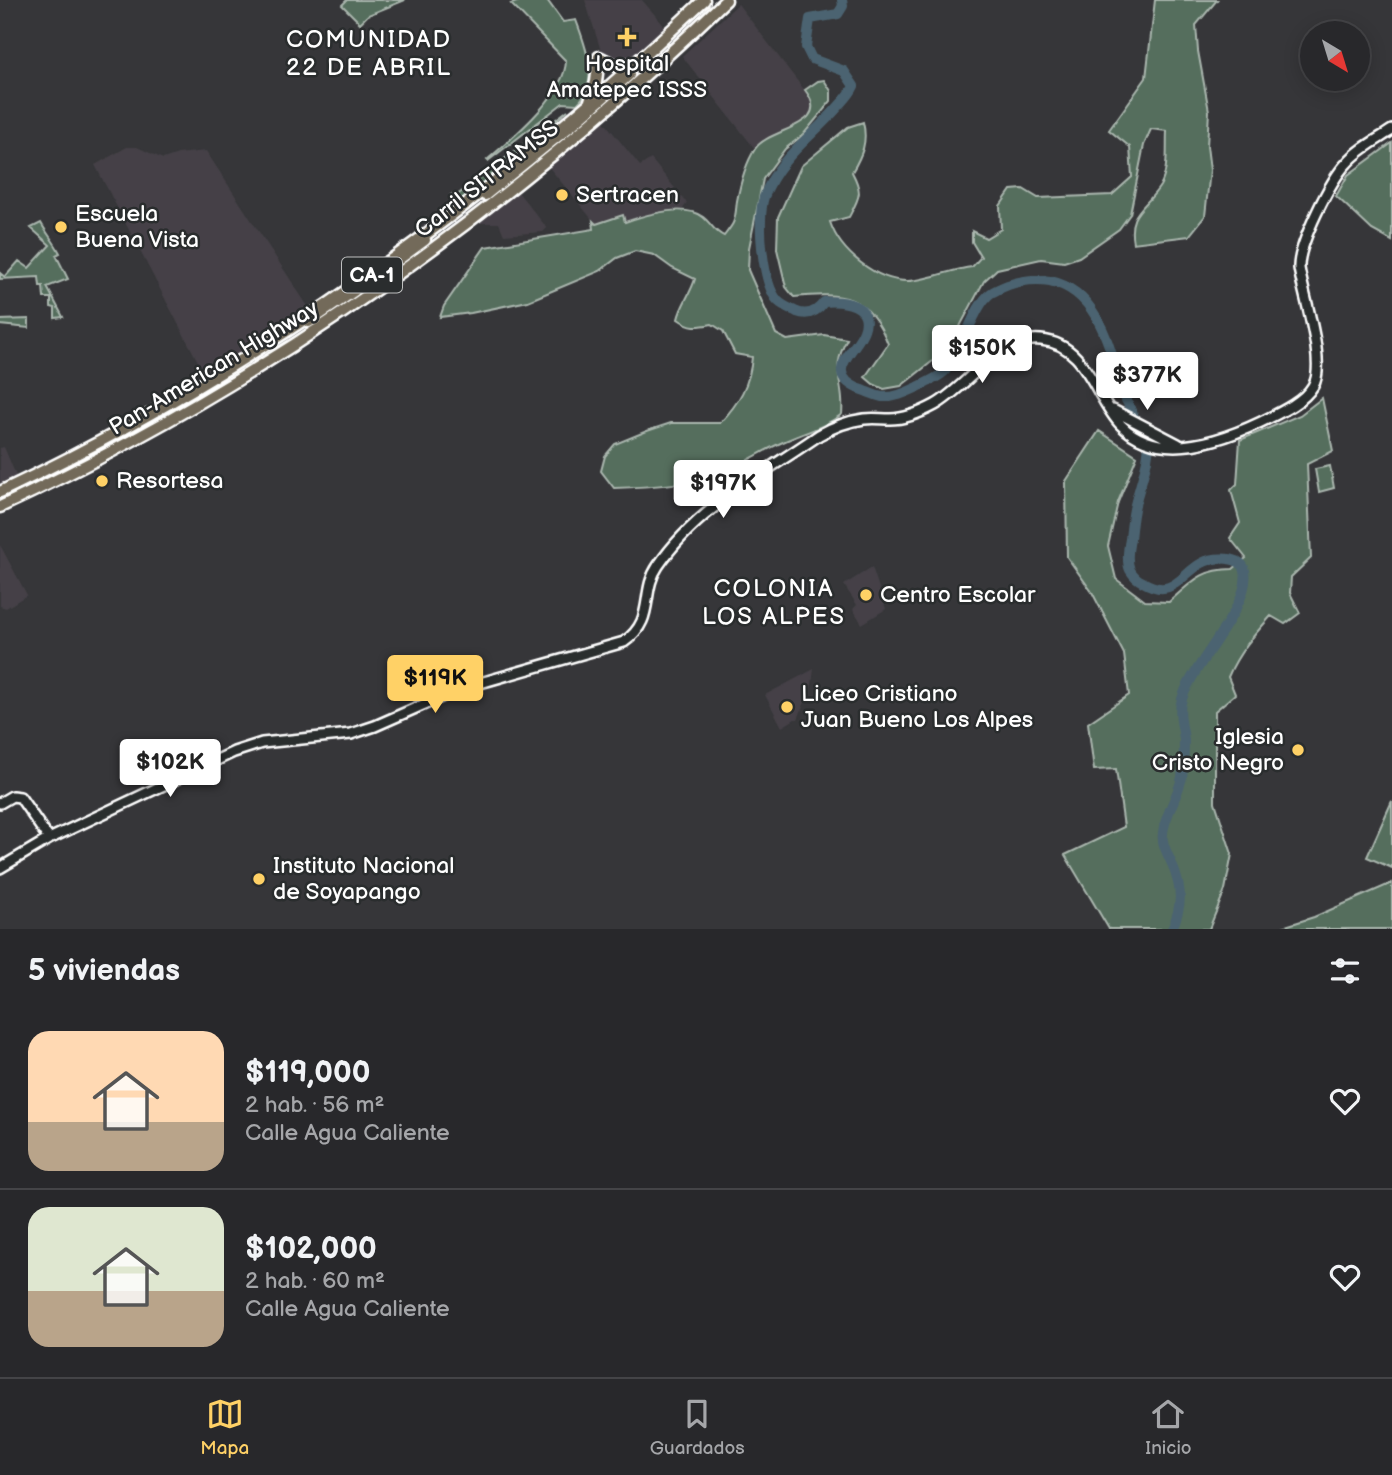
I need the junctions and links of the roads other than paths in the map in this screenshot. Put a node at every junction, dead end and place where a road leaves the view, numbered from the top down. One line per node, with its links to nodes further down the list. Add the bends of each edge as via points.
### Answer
1 (706, 0): 3 (main road, Pan-American Highway / CA-1); 8 (main road, Carril SITRAMSS)
2 (724, 0): 8 (main road, Carril SITRAMSS, via 586,124); 13 (main road, Pan-American Highway / CA-1, via 545,164 373,293 211,397 68,476)
3 (636, 63): 4 (main road, Pan-American Highway / CA-1); 4 (main road, via 617,66 599,57)
4 (588, 106): 12 (main road, Pan-American Highway / CA-1, via 411,247 290,330 175,400)
5 (1392, 128): 7 (main road, via 1346,163)
6 (1392, 137): 7 (main road, via 1351,165)
7 (1328, 194): 11 (main road, via 1298,263 1318,359 1313,385 1299,400 1257,424 1208,442)
8 (479, 204): 9 (main road, Carril SITRAMSS)
9 (457, 222): 12 (main road, Carril SITRAMSS, via 262,352 117,436); 13 (main road, Carril SITRAMSS, via 366,294 249,371 120,445)
10 (1109, 407): 11 (main road); 11 (main road, via 1134,435); 15 (main road, via 1068,351 1052,342 1027,340 999,354 926,409 897,418 860,420 827,431 720,503 675,545 654,573 646,612 635,633 617,645 459,689 351,734 251,746)
11 (1181, 446)
12 (0, 493)
13 (0, 506)
14 (0, 803): 15 (main road, via 20,797)
15 (49, 839): 16 (main road)
16 (0, 868)

